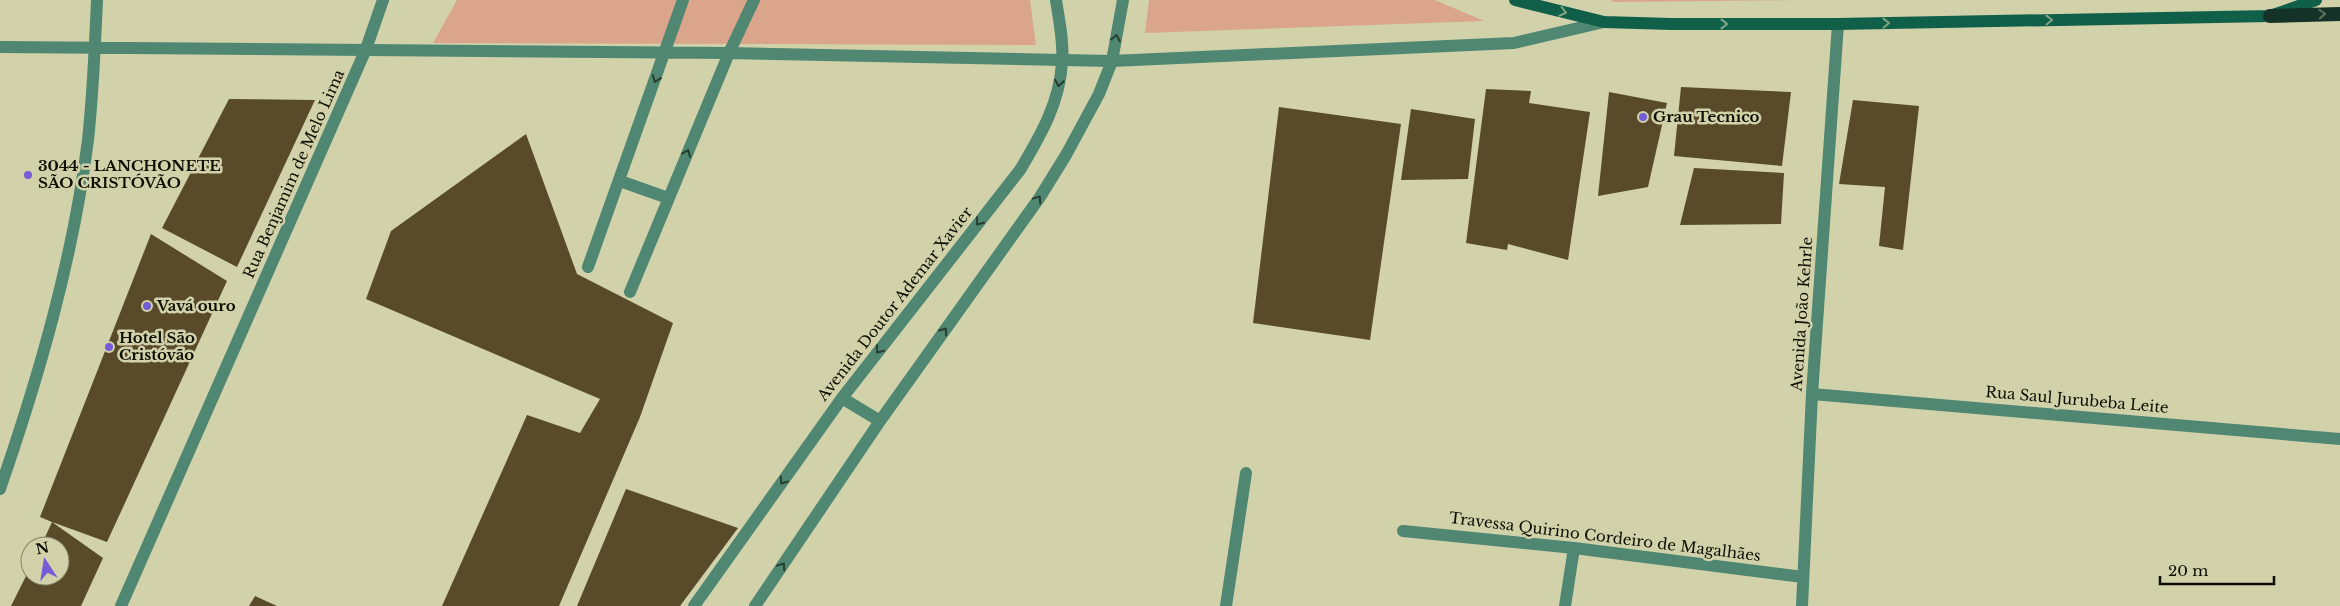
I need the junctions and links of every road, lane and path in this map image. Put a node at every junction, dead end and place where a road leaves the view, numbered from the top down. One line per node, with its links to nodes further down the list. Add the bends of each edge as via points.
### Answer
1 (97, 0): 13 (street)
2 (383, 0): 15 (street, Rua Benjamim de Melo Lima)
3 (683, 0): 16 (street)
4 (754, 0): 17 (street)
5 (1056, 0): 18 (street, Avenida Doutor Ademar Xavier)
6 (1123, 0): 19 (street, one-way to 6)
7 (1515, 0): 11 (main road, one-way to 11)
8 (2316, 0): 10 (main road)
9 (2340, 14): 10 (highway, one-way to 9)
10 (2270, 16): 12 (main road, one-way to 10)
11 (1604, 22): 12 (main road, one-way to 12); 19 (street, via 1514,43)
12 (1838, 24): 24 (street, Avenida João Kehrle)
13 (95, 46): 14 (street); 15 (street); 29 (street, via 88,140 76,215 54,314 26,414)
14 (0, 47)
15 (366, 49): 16 (street); 33 (street, Rua Benjamim de Melo Lima)
16 (665, 54): 17 (street); 20 (street, one-way to 20)
17 (729, 54): 18 (street); 21 (street, one-way to 17)
18 (1062, 60): 19 (street); 25 (street, Avenida Doutor Ademar Xavier, one-way to 25, via 1059,89 1052,109 1020,170)
19 (1112, 61): 26 (street, one-way to 19, via 1040,197 1088,116)
20 (620, 181): 21 (street); 22 (street)
21 (668, 198): 23 (street)
22 (588, 267)
23 (630, 292)
24 (1812, 394): 27 (street, Rua Saul Jurubeba Leite); 32 (street, Avenida João Kehrle)
25 (842, 398): 26 (street); 34 (street, Avenida Doutor Ademar Xavier, one-way to 34)
26 (880, 421): 35 (street, one-way to 26)
27 (2340, 439)
28 (1246, 473): 36 (street)
29 (0, 489)
30 (1403, 530): 31 (street, Travessa Quirino Cordeiro de Magalhães)
31 (1574, 548): 32 (street, Travessa Quirino Cordeiro de Magalhães); 37 (street)
32 (1803, 577): 38 (street, Avenida João Kehrle)
33 (121, 606)
34 (694, 606)
35 (755, 606)
36 (1226, 606)
37 (1565, 606)
38 (1802, 606)

